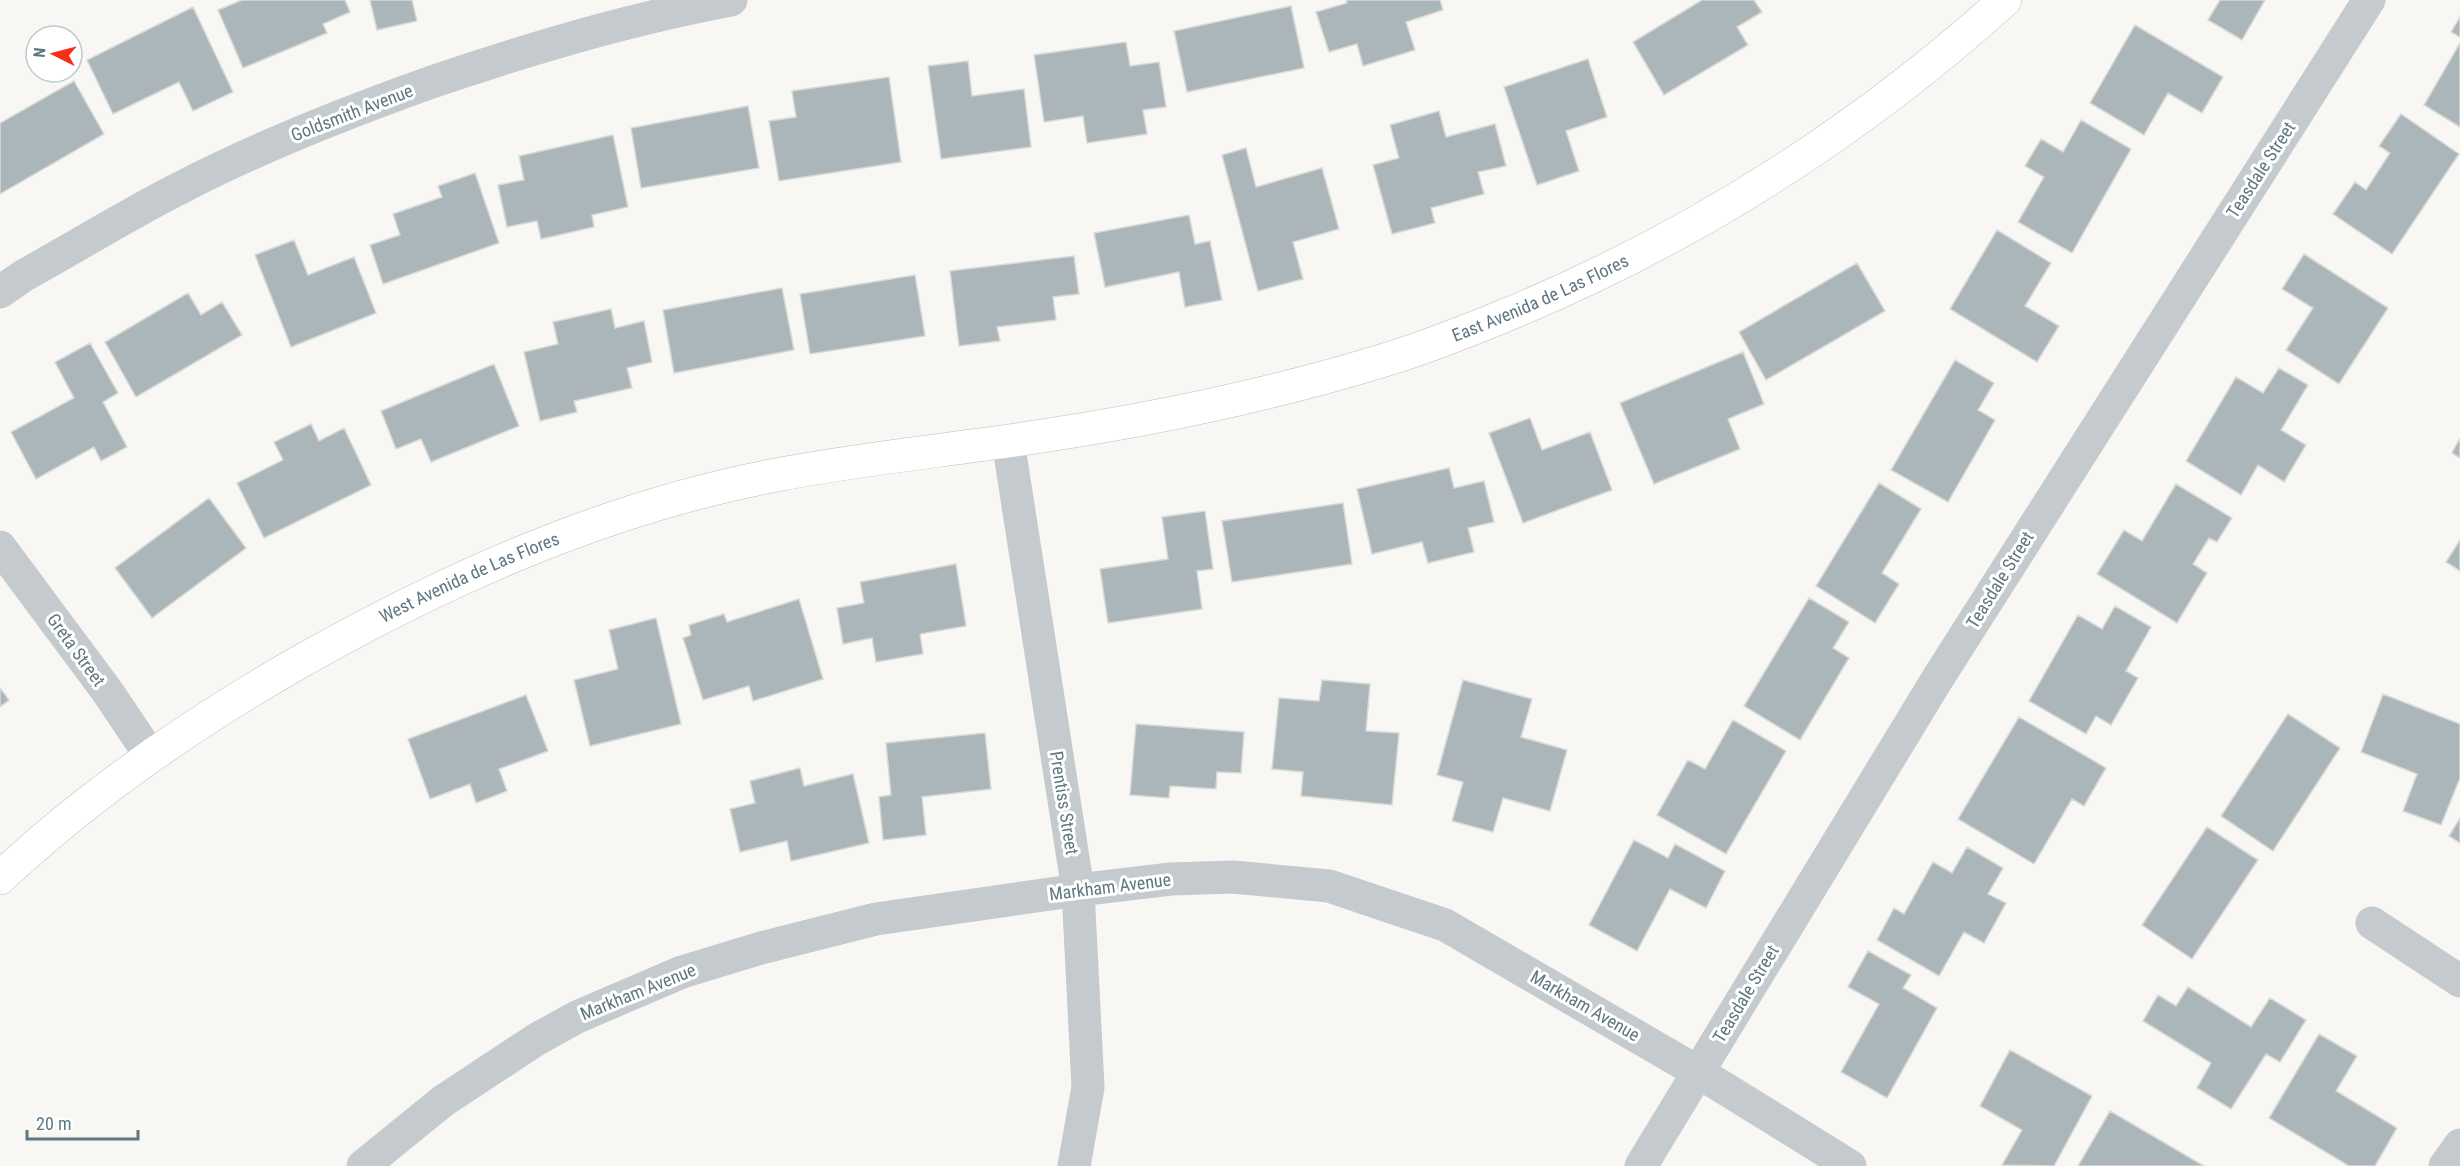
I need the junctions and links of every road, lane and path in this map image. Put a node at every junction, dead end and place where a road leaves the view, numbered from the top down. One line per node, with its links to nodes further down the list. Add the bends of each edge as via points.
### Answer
1 (731, 0): 4 (street, Goldsmith Avenue, via 585,33 336,116 182,186)
2 (2005, 0): 5 (street, East Avenida de Las Flores, via 1897,92 1770,179 1678,235 1573,287 1395,357 1293,386 1158,417)
3 (2369, 0): 12 (street, Teasdale Street, via 1945,668)
4 (0, 292)
5 (1008, 441): 7 (street, West Avenida de Las Flores, via 773,476 671,501 547,542 362,627); 9 (street, Prentiss Street)
6 (0, 547): 7 (street, Greta Street)
7 (150, 755): 8 (street, West Avenida de Las Flores)
8 (0, 878)
9 (1078, 890): 12 (street, Markham Avenue, via 1171,879 1233,877 1329,886 1445,925); 14 (street, Markham Avenue, via 876,919 682,972 577,1017 537,1039 443,1101); 15 (street, Prentiss Street, via 1088,1087)
10 (2372, 923): 11 (street)
11 (2460, 981)
12 (1698, 1072): 16 (street, Teasdale Street); 17 (street, Markham Avenue)
13 (2460, 1145): 18 (street)
14 (363, 1166)
15 (1074, 1166)
16 (1641, 1166)
17 (1850, 1166)
18 (2445, 1166)

